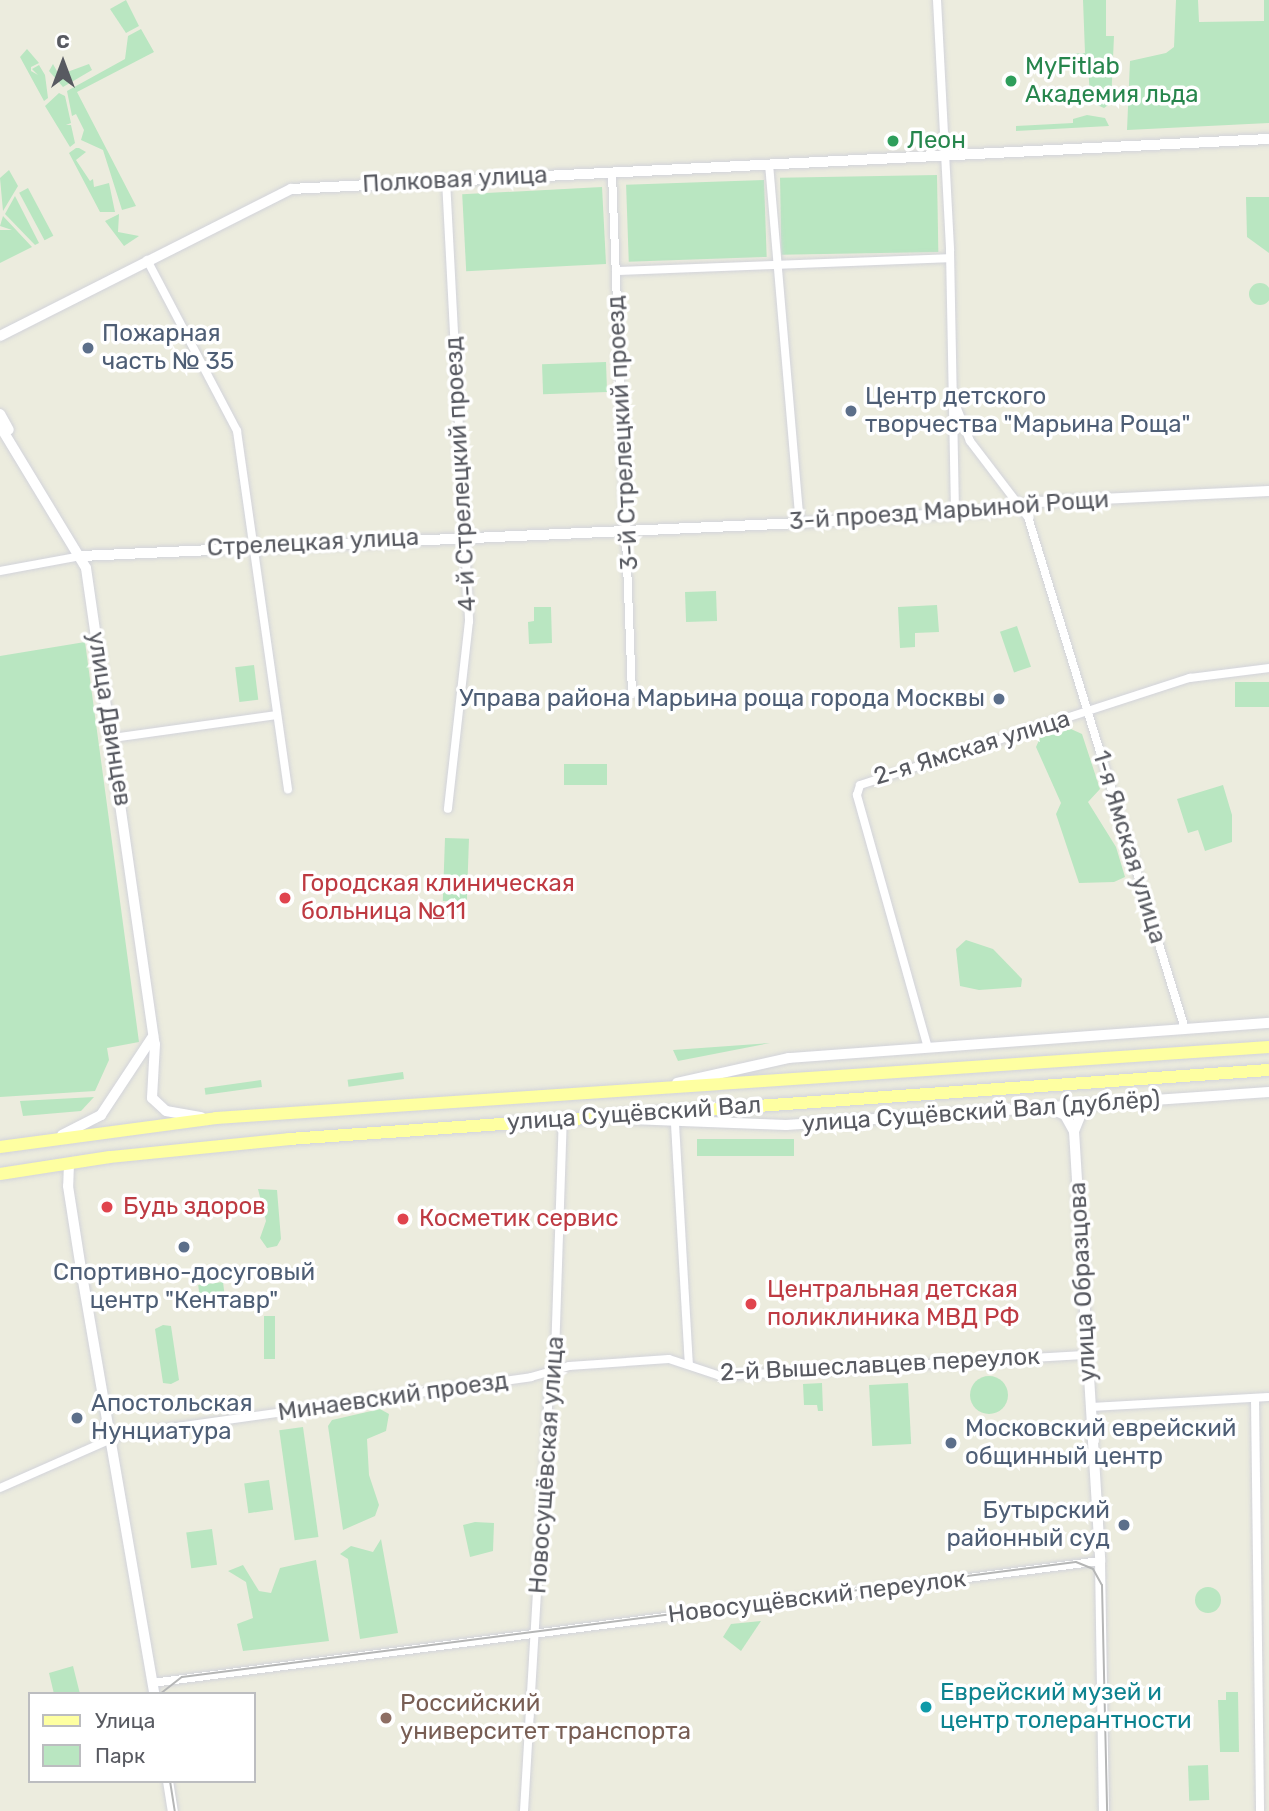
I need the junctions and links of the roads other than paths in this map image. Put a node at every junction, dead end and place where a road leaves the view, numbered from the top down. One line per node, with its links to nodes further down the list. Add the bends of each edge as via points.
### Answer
1 (937, 0): 3 (street)
2 (1269, 139): 3 (street, Полковая улица)
3 (945, 155): 4 (street, Полковая улица); 7 (street)
4 (769, 164): 5 (street, Полковая улица); 9 (street)
5 (612, 173): 6 (street, Полковая улица); 10 (street, 3-й Стрелецкий проезд)
6 (446, 180): 8 (street, Полковая улица, via 291,189); 22 (street, 4-й Стрелецкий проезд)
7 (950, 258): 9 (street); 12 (street)
8 (148, 260): 11 (street, Полковая улица); 23 (street, via 232,417)
9 (778, 263): 10 (street); 20 (street)
10 (616, 271): 21 (street, 3-й Стрелецкий проезд)
11 (0, 336)
12 (954, 401): 18 (street, via 970,441); 19 (street)
13 (0, 414): 16 (street)
14 (0, 426): 16 (street, улица Двинцев)
15 (0, 439): 16 (street)
16 (20, 456): 24 (street, улица Двинцев)
17 (1269, 491): 18 (street, 3-й проезд Марьиной Рощи)
18 (1023, 505): 19 (street, 3-й проезд Марьиной Рощи); 28 (street, 1-я Ямская улица)
19 (955, 512): 20 (street, 3-й проезд Марьиной Рощи)
20 (800, 523): 21 (street, 3-й проезд Марьиной Рощи)
21 (628, 530): 22 (street, Стрелецкая улица); 27 (street, 3-й Стрелецкий проезд)
22 (466, 536): 23 (street, Стрелецкая улица); 32 (street, 4-й Стрелецкий проезд, via 469,621)
23 (250, 545): 24 (street, Стрелецкая улица); 29 (street)
24 (81, 556): 25 (street, Стрелецкая улица); 30 (street, улица Двинцев)
25 (0, 571)
26 (1269, 668): 28 (street, 2-я Ямская улица, via 1204,674)
27 (632, 694)
28 (1088, 712): 34 (street, 1-я Ямская улица); 37 (street, 2-я Ямская улица, via 877,776 857,789)
29 (276, 715): 30 (street); 31 (street)
30 (113, 738): 35 (street, улица Двинцев)
31 (288, 789)
32 (448, 809)
33 (1269, 1023): 34 (main road)
34 (1185, 1029): 37 (main road)
35 (153, 1036): 44 (street, улица Двинцев, via 156,1058 150,1090 157,1106); 48 (street, via 101,1115)
36 (1269, 1047): 39 (main road, улица Сущёвский Вал)
37 (928, 1048): 39 (main road, via 771,1061)
38 (1269, 1070): 43 (main road, улица Сущёвский Вал)
39 (661, 1087): 44 (main road, улица Сущёвский Вал)
40 (1269, 1092): 41 (main road, улица Сущёвский Вал (дублёр))
41 (1096, 1104): 42 (main road, улица Сущёвский Вал (дублёр)); 47 (street, via 1081,1114)
42 (1047, 1107): 46 (main road, улица Сущёвский Вал (дублёр), via 786,1125); 47 (street, via 1065,1115)
43 (610, 1117): 45 (main road, улица Сущёвский Вал); 46 (main road, улица Сущёвский Вал (дублёр))
44 (216, 1118): 48 (main road, улица Сущёвский Вал)
45 (563, 1119): 50 (main road, улица Сущёвский Вал, via 289,1139); 54 (street, Новосущёвская улица)
46 (675, 1124): 53 (street)
47 (1074, 1131): 52 (street, улица Образцова)
48 (51, 1139): 49 (main road, улица Сущёвский Вал)
49 (0, 1147)
50 (69, 1163): 51 (main road, улица Сущёвский Вал); 58 (street, via 68,1186)
51 (0, 1174)
52 (1088, 1355): 53 (street, 2-й Вышеславцев переулок, via 720,1376); 57 (street, улица Образцова)
53 (689, 1365): 54 (street, 2-й Вышеславцев переулок, via 649,1360 569,1366)
54 (551, 1372): 58 (street, Минаевский проезд); 61 (street, Новосущёвская улица)
55 (1269, 1397): 56 (street)
56 (1255, 1398): 57 (street); 67 (street)
57 (1091, 1407): 60 (street, улица Образцова)
58 (110, 1439): 59 (street, Минаевский проезд); 62 (street)
59 (0, 1488)
60 (1100, 1560): 61 (street, Новосущёвский переулок); 66 (street, улица Образцова)
61 (535, 1633): 62 (street, Новосущёвский переулок); 65 (street, Новосущёвская улица)
62 (153, 1688)
63 (168, 1783): 64 (street)
64 (173, 1811)
65 (524, 1811)
66 (1104, 1811)
67 (1259, 1811)

